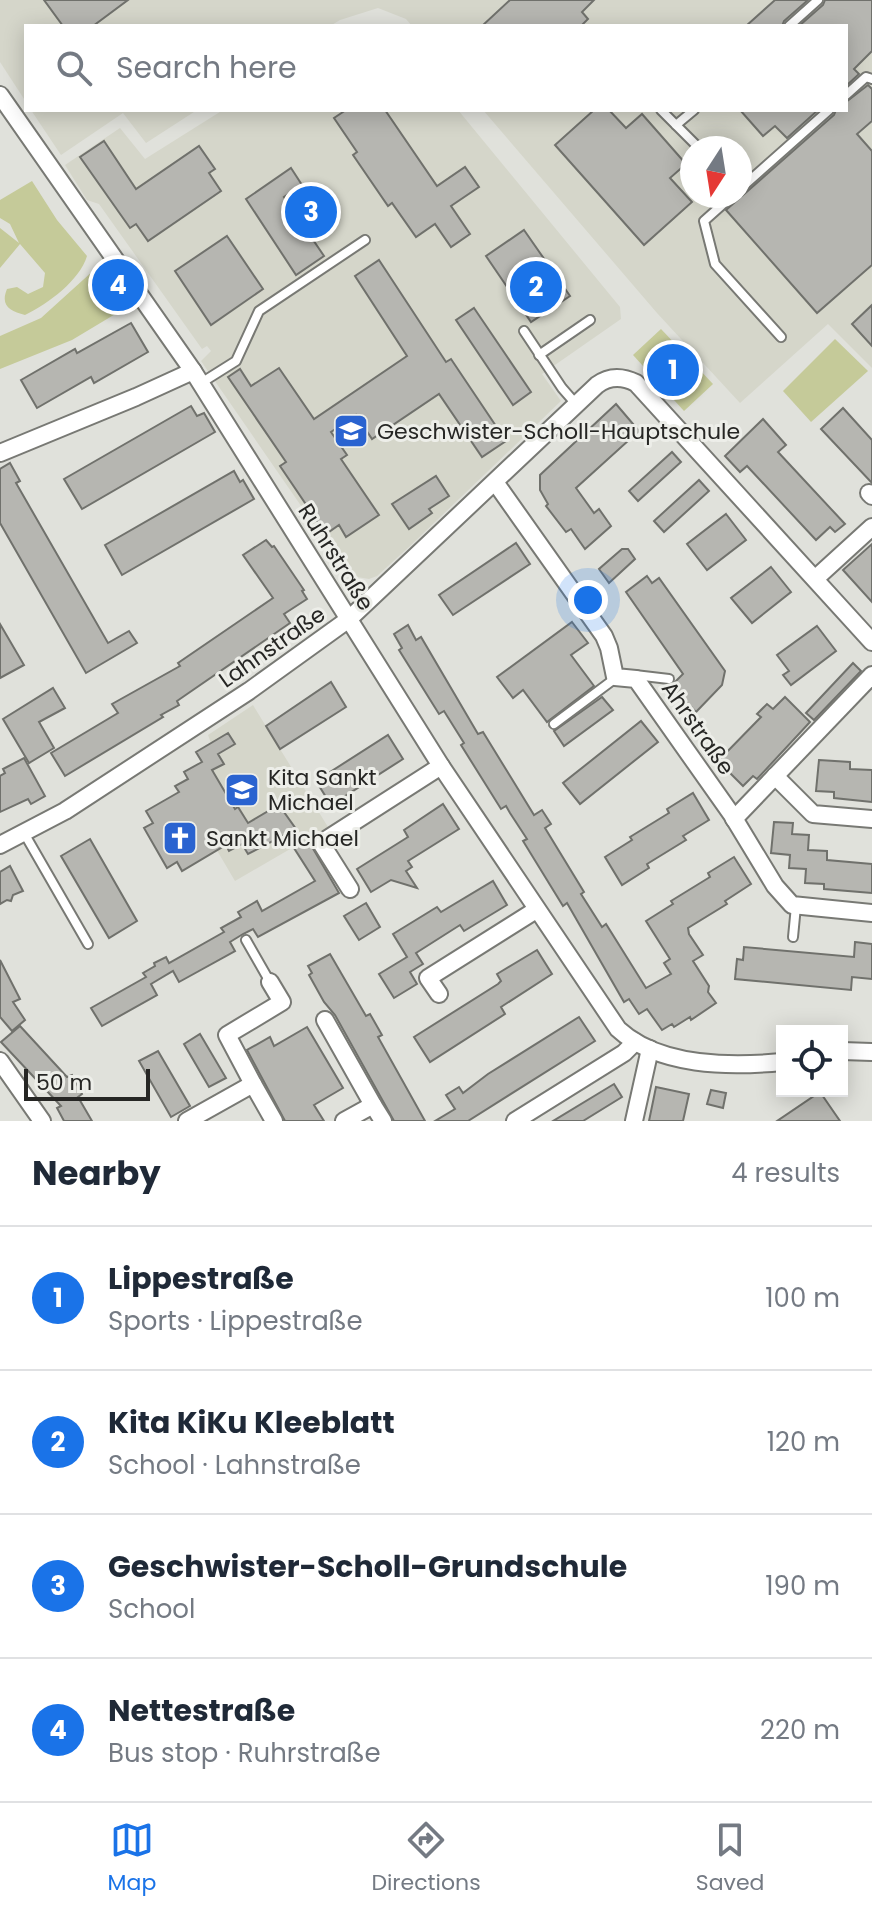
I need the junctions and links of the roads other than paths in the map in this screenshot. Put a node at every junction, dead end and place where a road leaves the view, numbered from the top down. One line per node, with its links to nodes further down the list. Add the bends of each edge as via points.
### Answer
1 (818, 0): 2 (lane)
2 (791, 24)
3 (872, 79): 4 (lane, via 866,77)
4 (848, 93)
5 (0, 95): 18 (street, Ruhrstraße)
6 (663, 112): 9 (lane)
7 (692, 112): 9 (lane)
8 (827, 112): 11 (lane)
9 (676, 125): 10 (lane)
10 (687, 136)
11 (752, 178)
12 (719, 208): 16 (lane, via 704,221 715,264)
13 (365, 240): 18 (lane, via 259,311 236,361)
14 (590, 320): 17 (lane)
15 (524, 331): 17 (lane)
16 (781, 337)
17 (539, 355): 19 (lane)
18 (197, 377): 20 (street); 24 (street, Ruhrstraße)
19 (576, 404): 21 (street, Lahnstraße); 23 (street, Lahnstraße, via 609,378 636,383)
20 (0, 453)
21 (495, 482): 24 (street, Lahnstraße); 27 (street, via 604,636)
22 (872, 527): 23 (street)
23 (816, 578): 25 (street)
24 (349, 619): 30 (street, Ruhrstraße); 34 (street, Lahnstraße, via 238,699)
25 (872, 642)
26 (872, 675): 31 (street)
27 (615, 677): 28 (lane); 29 (lane); 32 (street, Ahrstraße, via 636,679)
28 (669, 679)
29 (554, 724)
30 (441, 766): 36 (street, via 321,843); 38 (street, Ruhrstraße)
31 (775, 776): 32 (street); 33 (street, via 813,814)
32 (734, 819): 37 (street, Ahrstraße, via 775,886)
33 (872, 819)
34 (24, 833): 35 (street, Lahnstraße); 42 (lane)
35 (0, 845)
36 (350, 889)
37 (796, 906): 39 (street); 40 (lane)
38 (536, 910): 44 (street, via 428,978); 46 (street, Ruhrstraße, via 618,1029)
39 (872, 913)
40 (793, 937)
41 (246, 940): 43 (lane)
42 (88, 944)
43 (270, 982): 51 (street, via 282,1002 227,1035)
44 (439, 994)
45 (325, 1020): 52 (street)
46 (642, 1046): 50 (street, via 720,1064); 58 (street); 59 (street)
47 (848, 1051): 48 (street)
48 (872, 1052)
49 (0, 1061): 53 (street)
50 (776, 1063)
51 (253, 1084): 54 (street); 55 (street)
52 (373, 1105): 56 (street); 57 (street)
53 (42, 1121)
54 (187, 1121)
55 (274, 1121)
56 (344, 1121)
57 (383, 1121)
58 (515, 1121)
59 (634, 1121)

